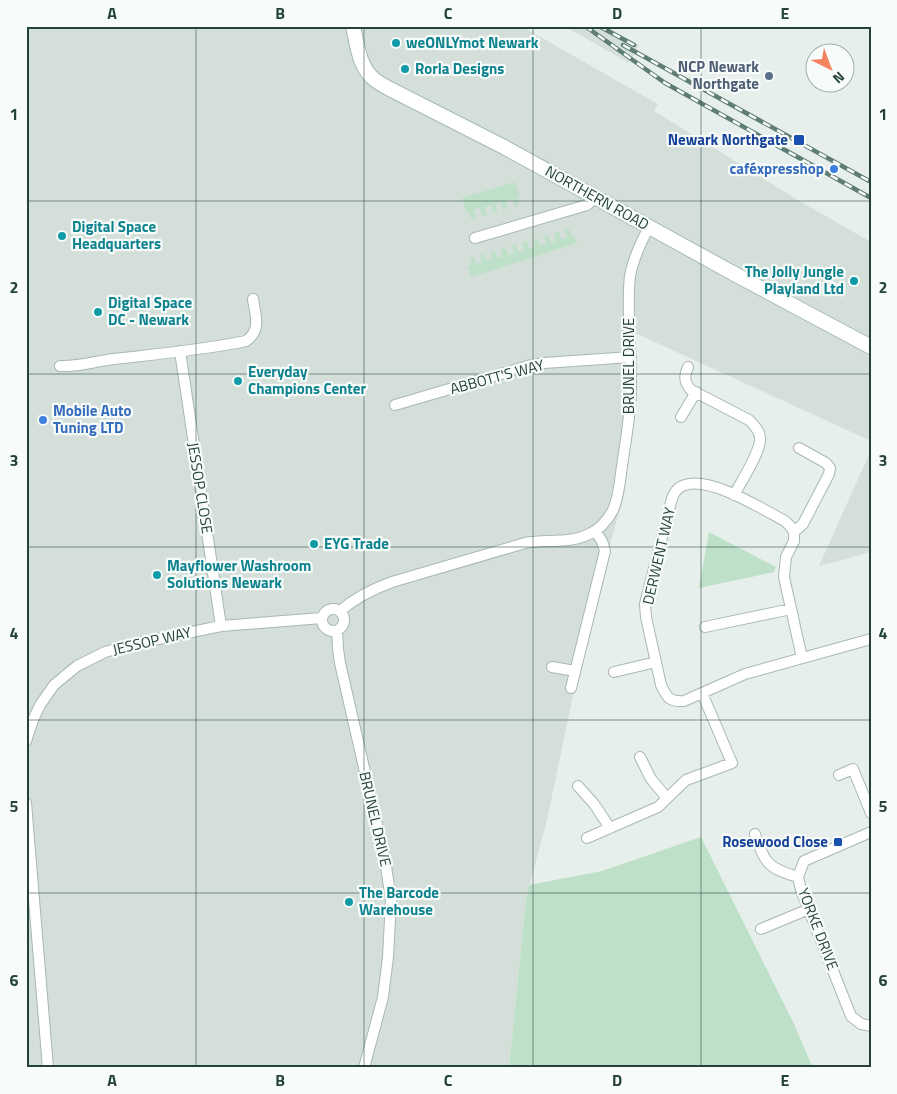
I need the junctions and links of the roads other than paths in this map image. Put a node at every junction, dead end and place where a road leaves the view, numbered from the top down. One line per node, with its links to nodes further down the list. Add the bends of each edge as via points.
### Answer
1 (352, 26): 2 (street, NORTHERN ROAD, via 360,56 375,80)
2 (596, 197): 3 (street, NORTHERN ROAD); 4 (street, via 587,205)
3 (649, 227): 6 (street, NORTHERN ROAD); 8 (street, BRUNEL DRIVE, via 630,278)
4 (475, 238)
5 (253, 298): 7 (street, via 256,329 251,338)
6 (871, 347)
7 (180, 351): 9 (street); 21 (street, JESSOP CLOSE)
8 (631, 357): 12 (street, ABBOTT'S WAY, via 528,366); 16 (street, BRUNEL DRIVE, via 628,427 615,504)
9 (60, 366)
10 (688, 367): 11 (street, via 685,378 688,387)
11 (696, 392): 13 (street); 15 (street, via 749,420 759,433 760,444)
12 (395, 405)
13 (681, 418)
14 (799, 448): 17 (street, via 830,468 803,524)
15 (734, 495): 17 (street, DERWENT WAY, via 785,521); 26 (street, DERWENT WAY, via 695,483 684,485 673,496 646,604)
16 (595, 531): 19 (street, via 575,538 526,543 392,582 356,598); 28 (street, via 605,551)
17 (794, 532): 18 (street, via 784,577)
18 (791, 609): 22 (street); 25 (street)
19 (340, 610): 20 (street, via 329,609); 23 (street, via 344,622)
20 (322, 618): 21 (street, JESSOP WAY); 23 (street, via 324,627)
21 (221, 626): 32 (street, JESSOP WAY, via 118,648 77,666 47,693)
22 (705, 627)
23 (337, 630): 48 (street, BRUNEL DRIVE, via 340,663 385,859 391,901 383,997)
24 (871, 639): 25 (street)
25 (802, 658): 31 (street, via 745,674)
26 (656, 662): 29 (street); 31 (street, DERWENT WAY, via 661,685 671,700 684,701)
27 (552, 667): 28 (street)
28 (575, 671): 30 (street)
29 (614, 672)
30 (571, 688)
31 (702, 693): 36 (street, via 732,763 686,780)
32 (26, 741)
33 (640, 757): 36 (street, via 651,779)
34 (839, 775): 38 (street, via 853,770)
35 (578, 786): 39 (street)
36 (667, 798): 39 (street, via 658,806)
37 (26, 803): 47 (street)
38 (871, 813)
39 (610, 828): 42 (street)
40 (871, 832): 43 (street, YORKE DRIVE, via 804,861)
41 (755, 834): 43 (street, via 769,865)
42 (587, 838)
43 (798, 877): 44 (street, YORKE DRIVE)
44 (809, 909): 45 (street); 46 (street, YORKE DRIVE, via 851,1016 861,1024)
45 (761, 929)
46 (871, 1026)
47 (48, 1068)
48 (364, 1068)

